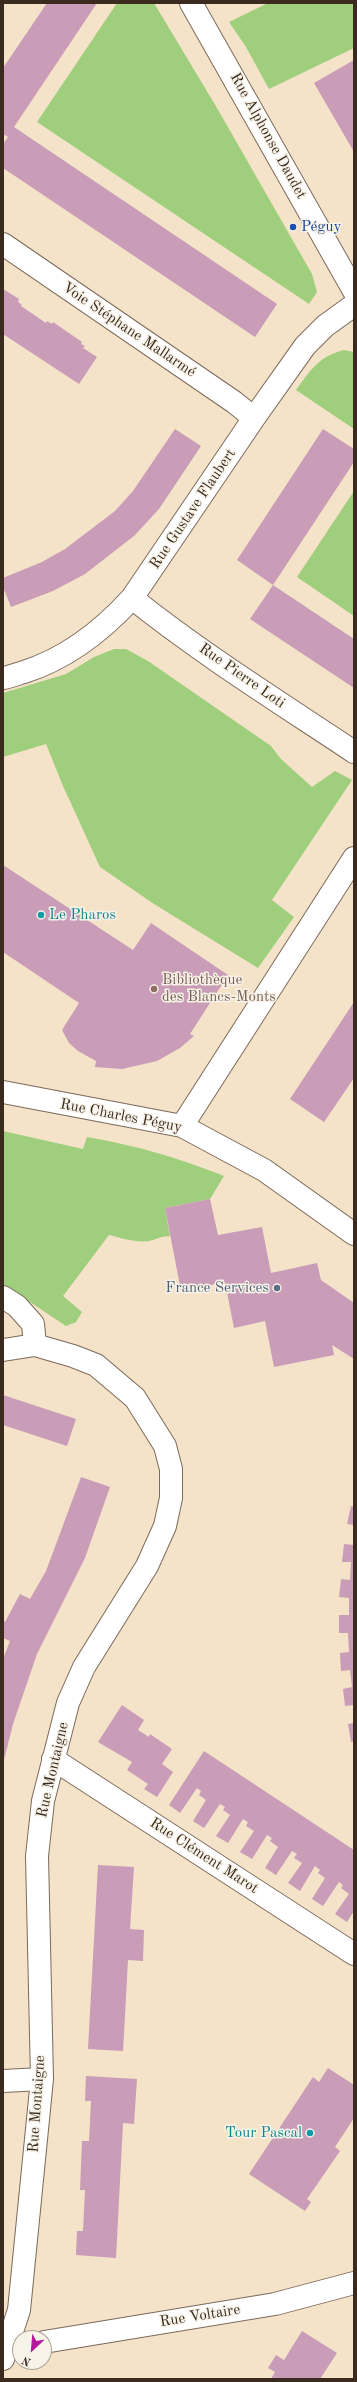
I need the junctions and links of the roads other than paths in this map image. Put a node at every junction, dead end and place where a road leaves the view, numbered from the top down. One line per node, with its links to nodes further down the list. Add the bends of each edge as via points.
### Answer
1 (191, 3): 3 (street, Rue Alphonse Daudet)
2 (3, 244): 5 (street, Voie Stéphane Mallarmé)
3 (354, 291)
4 (354, 305): 5 (street, Rue Gustave Flaubert, via 325,326 305,346)
5 (254, 418): 6 (street, Rue Gustave Flaubert)
6 (132, 598): 7 (street, Rue Gustave Flaubert, via 110,622 69,653 41,667); 8 (street, Rue Pierre Loti, via 281,704)
7 (3, 678)
8 (354, 752)
9 (354, 858): 11 (street)
10 (3, 1092): 11 (street, Rue Charles Péguy)
11 (182, 1126): 12 (street, Rue Charles Péguy, via 264,1170)
12 (354, 1234)
13 (3, 1298): 14 (street, via 17,1306 33,1324)
14 (35, 1345): 15 (street, Rue Montaigne); 16 (street, Rue Montaigne, via 59,1350 96,1365 135,1398 165,1446 170,1469 171,1498 165,1526 147,1566 84,1668 68,1703)
15 (3, 1350)
16 (53, 1759): 17 (street, Rue Clément Marot); 18 (street, Rue Montaigne, via 43,1800 37,1856)
17 (354, 1954)
18 (42, 2079): 19 (street); 22 (street, Rue Montaigne, via 19,2310)
19 (3, 2081)
20 (354, 2283): 21 (street, Rue Voltaire, via 275,2304)
21 (52, 2341)
22 (8, 2349)

